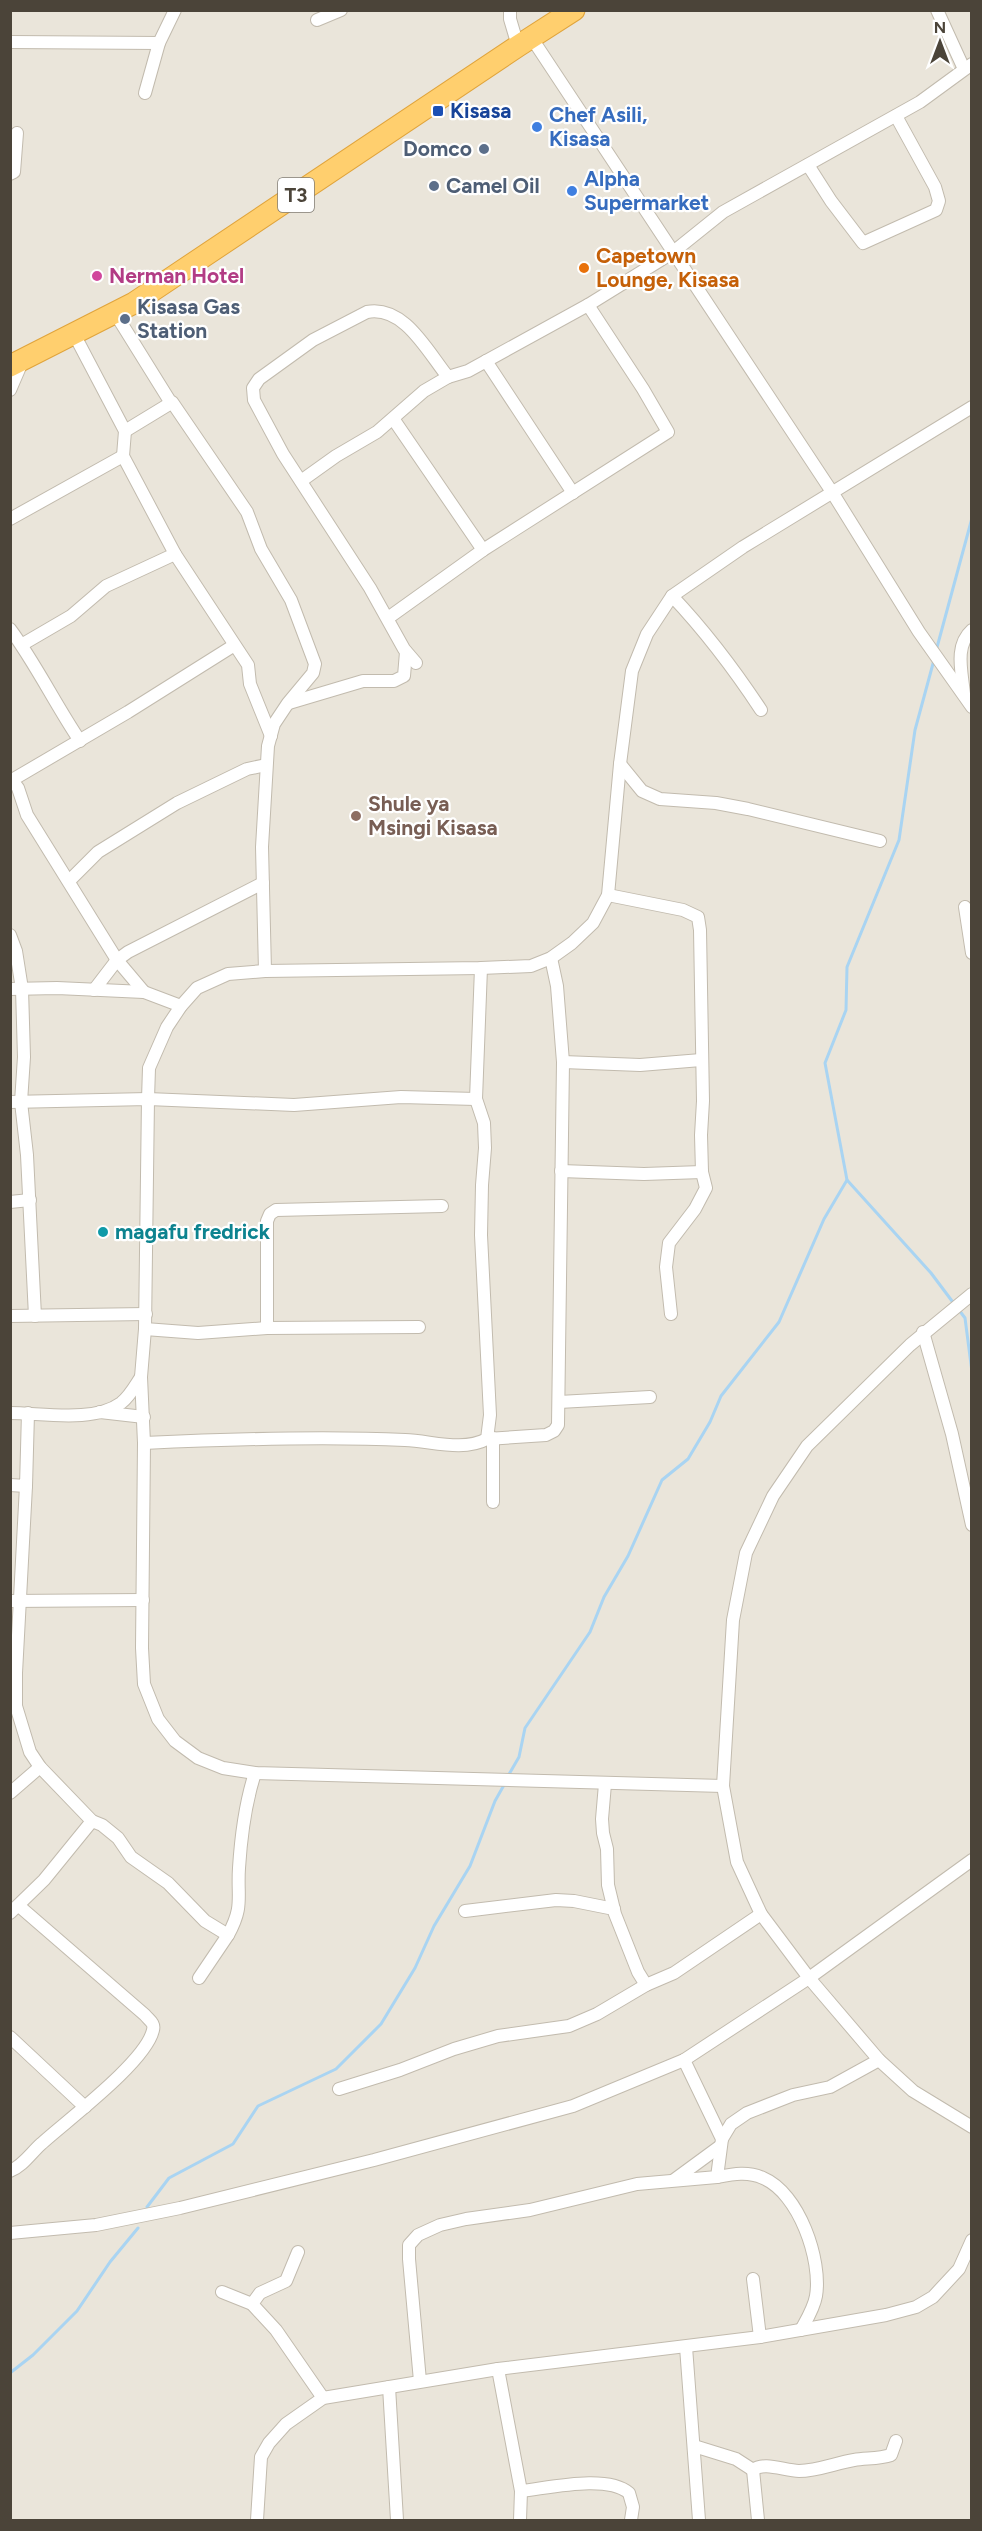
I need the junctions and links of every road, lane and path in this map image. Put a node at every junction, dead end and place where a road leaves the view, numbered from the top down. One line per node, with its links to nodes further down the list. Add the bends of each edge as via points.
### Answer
1 (176, 10): 9 (street)
2 (340, 10): 6 (street)
3 (510, 10): 7 (street, via 510,19)
4 (574, 10): 7 (highway, T3)
5 (937, 10): 10 (street)
6 (317, 20)
7 (524, 41): 16 (street); 18 (highway, T3)
8 (10, 42): 9 (street)
9 (159, 43): 11 (street)
10 (968, 66): 12 (street)
11 (145, 93)
12 (896, 116): 14 (street); 14 (street, via 934,187 939,201 936,210 863,243)
13 (17, 133): 15 (street, via 14,172)
14 (808, 165): 16 (street, via 723,212)
15 (10, 174)
16 (672, 253): 17 (street); 30 (street)
17 (588, 305): 20 (street); 31 (street, via 668,432)
18 (115, 313): 19 (highway, T3); 24 (street)
19 (74, 334): 21 (highway, T3); 27 (street)
20 (486, 361): 22 (street); 31 (street)
21 (17, 363): 23 (street)
22 (448, 376): 26 (street); 29 (street, via 401,319 386,312 367,312 313,340 259,379 253,388 254,400)
23 (10, 390)
24 (171, 403): 27 (street); 44 (street, via 243,504 261,549 291,600 315,664 313,674)
25 (969, 409): 30 (street)
26 (394, 420): 29 (street); 33 (street)
27 (125, 431): 28 (street)
28 (123, 456): 32 (street); 34 (street)
29 (301, 481): 36 (street)
30 (832, 492): 35 (street); 43 (street)
31 (573, 493): 33 (street)
32 (10, 519)
33 (483, 550): 36 (street)
34 (175, 554): 39 (street, via 106,586 70,616); 40 (street)
35 (672, 596): 46 (street, via 704,630); 50 (street, via 636,659)
36 (388, 618): 41 (street)
37 (10, 629): 39 (street)
38 (972, 630): 43 (street, via 961,648)
39 (23, 644): 48 (street)
40 (233, 646): 47 (street, via 248,665 250,684); 48 (street)
41 (406, 652): 42 (street); 44 (street, via 404,675 394,681 363,681)
42 (416, 663)
43 (964, 696): 45 (street)
44 (288, 703): 47 (street)
45 (972, 707)
46 (761, 710)
47 (271, 735): 49 (street)
48 (80, 741): 51 (street)
49 (266, 765): 53 (street, via 247,769 177,803 98,852); 54 (street)
50 (620, 765): 52 (street, via 642,791 660,799 716,803); 55 (street)
51 (11, 778): 53 (street, via 27,815)
52 (880, 841)
53 (69, 881): 60 (street)
54 (263, 883): 60 (street); 62 (street)
55 (608, 895): 59 (street, via 593,923); 67 (street, via 683,910 698,917)
56 (965, 907): 58 (street)
57 (10, 935): 63 (street, via 16,951)
58 (972, 953)
59 (551, 958): 61 (street, via 531,966); 68 (street)
60 (117, 960): 64 (street); 65 (street)
61 (481, 968): 62 (street); 70 (street)
62 (265, 971): 66 (street, via 228,975 197,988)
63 (16, 989): 64 (street); 71 (street, via 24,1057)
64 (93, 990): 65 (street)
65 (144, 992): 66 (street)
66 (181, 1005): 69 (street, via 149,1068)
67 (700, 1060): 68 (street, via 640,1065); 73 (street)
68 (563, 1062): 72 (street)
69 (148, 1099): 70 (street, via 294,1105 401,1097); 71 (street); 78 (street)
70 (476, 1099): 93 (street, via 485,1148 481,1235)
71 (16, 1102): 74 (street)
72 (561, 1171): 73 (street); 88 (street)
73 (702, 1172): 79 (street, via 706,1188 700,1201 669,1243 666,1267)
74 (30, 1200): 75 (street); 81 (street)
75 (10, 1202)
76 (442, 1206): 83 (street, via 276,1210 270,1214)
77 (972, 1294): 85 (street)
78 (146, 1314): 81 (street); 84 (street)
79 (671, 1314)
80 (10, 1316): 81 (street)
81 (35, 1316)
82 (419, 1327): 83 (street)
83 (267, 1328): 84 (street, via 198,1333)
84 (145, 1329): 86 (street)
85 (923, 1332): 98 (street, via 952,1434); 104 (street, via 807,1446 773,1496 746,1553 733,1620)
86 (141, 1377): 89 (street, via 120,1404); 92 (street)
87 (650, 1396): 88 (street)
88 (560, 1402): 93 (street, via 554,1431 546,1435)
89 (99, 1412): 91 (street); 92 (street)
90 (10, 1413): 91 (street)
91 (28, 1413): 96 (street)
92 (144, 1417): 94 (street)
93 (490, 1438): 94 (street, via 453,1446 395,1440); 97 (street)
94 (144, 1443): 99 (street)
95 (10, 1485): 96 (street)
96 (26, 1485): 100 (street)
97 (493, 1502)
98 (972, 1525)
99 (143, 1600): 100 (street); 102 (street, via 144,1684 158,1719 175,1741 198,1758 223,1768)
100 (16, 1602): 101 (street, via 16,1706 30,1752)
101 (40, 1767): 105 (street); 106 (street)
102 (255, 1773): 103 (street); 112 (street, via 246,1799 238,1918)
103 (605, 1784): 104 (street); 108 (street, via 603,1833)
104 (723, 1786): 111 (street, via 737,1862)
105 (10, 1793)
106 (92, 1821): 109 (street); 112 (street, via 117,1838 131,1857 168,1883 205,1921)
107 (972, 1860): 114 (street)
108 (614, 1909): 110 (street, via 556,1900); 115 (street)
109 (15, 1910): 120 (street, via 153,2023 154,2029 137,2058)
110 (465, 1911)
111 (761, 1914): 114 (street); 115 (street, via 674,1973)
112 (228, 1935): 113 (street)
113 (199, 1978)
114 (809, 1978): 117 (street); 118 (street)
115 (646, 1985): 119 (street, via 569,2026 498,2036)
116 (10, 2037): 120 (street)
117 (684, 2060): 122 (street); 126 (street, via 573,2106 374,2160 106,2223)
118 (879, 2060): 121 (street, via 913,2091); 122 (street, via 830,2087 793,2095 747,2113 731,2124)
119 (339, 2089)
120 (85, 2107): 123 (street)
121 (972, 2127)
122 (721, 2143): 124 (street); 125 (street)
123 (10, 2172)
124 (717, 2177): 125 (street); 132 (street, via 740,2173 763,2177 796,2209 805,2228 817,2281 812,2309)
125 (674, 2180): 136 (street, via 448,2223 412,2239 409,2259)
126 (10, 2233)
127 (972, 2240): 132 (street, via 947,2284 916,2307)
128 (298, 2252): 131 (street, via 286,2281 260,2294)
129 (753, 2279): 133 (street)
130 (222, 2292): 131 (street)
131 (252, 2304): 138 (street, via 276,2330)
132 (801, 2330): 133 (street)
133 (760, 2337): 134 (street)
134 (686, 2347): 135 (street); 140 (street)
135 (498, 2369): 136 (street); 142 (street)
136 (420, 2381): 137 (street)
137 (389, 2387): 138 (street); 144 (street)
138 (323, 2398): 143 (street, via 286,2424 261,2457)
139 (896, 2442): 141 (street, via 891,2455 883,2458 799,2471 757,2466)
140 (694, 2446): 141 (street, via 736,2459); 147 (street)
141 (753, 2470): 148 (street)
142 (521, 2491): 145 (street); 146 (street, via 596,2483 617,2487 629,2493)
143 (257, 2520)
144 (397, 2520)
145 (520, 2520)
146 (631, 2520)
147 (699, 2520)
148 (758, 2520)

